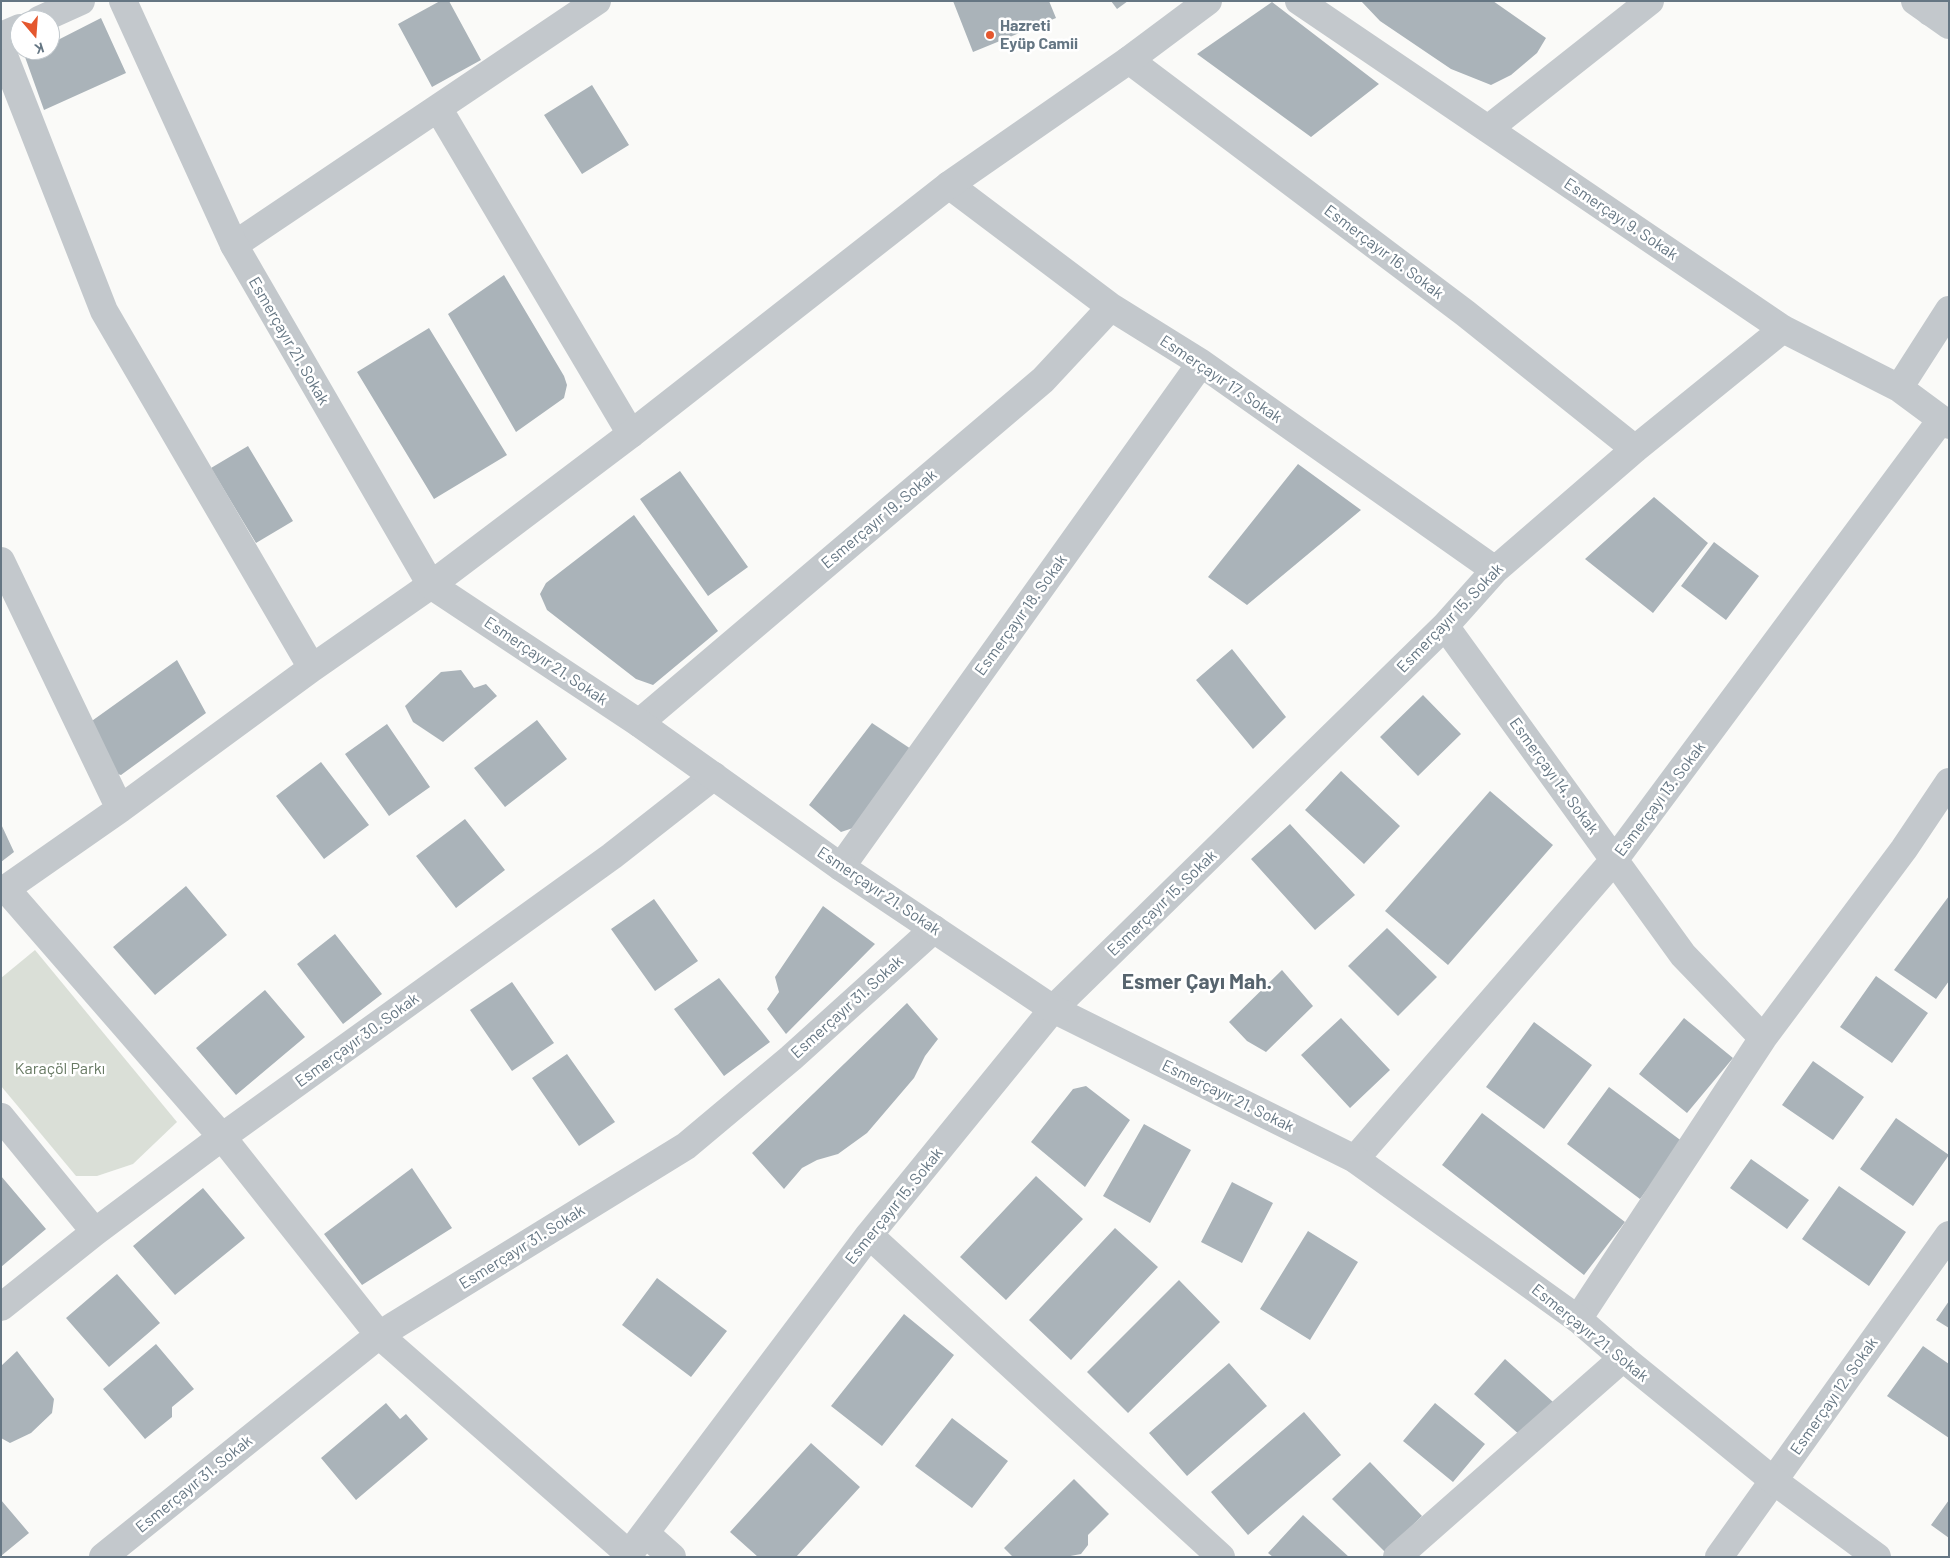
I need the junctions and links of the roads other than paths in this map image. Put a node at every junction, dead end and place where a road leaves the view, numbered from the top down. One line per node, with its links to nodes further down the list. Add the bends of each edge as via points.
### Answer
1 (82, 1): 7 (street)
2 (123, 1): 13 (street, Esmerçayır 21. Sokak)
3 (597, 1): 10 (street)
4 (1208, 1): 9 (street)
5 (1299, 1): 11 (street, Esmerçayı 9. Sokak)
6 (1650, 1): 11 (street)
7 (60, 10)
8 (1, 48): 26 (street, via 104,311)
9 (1130, 60): 12 (street); 21 (street, Esmerçayır 16. Sokak, via 1465,313)
10 (438, 108): 13 (street); 20 (street)
11 (1488, 129): 16 (street, Esmerçayı 9. Sokak)
12 (949, 185): 14 (street, Esmerçayır 17. Sokak); 20 (street)
13 (234, 245): 24 (street, Esmerçayır 21. Sokak)
14 (1111, 307): 17 (street, Esmerçayır 17. Sokak); 27 (street, Esmerçayır 19. Sokak, via 1043,380)
15 (1949, 310): 18 (street)
16 (1783, 329): 18 (street, Esmerçayı 9. Sokak); 21 (street, Esmerçayır 15. Sokak)
17 (1201, 363): 23 (street, Esmerçayır 17. Sokak); 32 (street, Esmerçayır 18. Sokak)
18 (1899, 388): 19 (street, Esmerçayı 9. Sokak)
19 (1945, 423): 31 (street, Esmerçayı 13. Sokak)
20 (631, 434): 24 (street)
21 (1635, 449): 23 (street, Esmerçayır 15. Sokak)
22 (1, 561): 30 (street)
23 (1495, 570): 25 (street, Esmerçayır 15. Sokak)
24 (431, 585): 26 (street); 27 (street, Esmerçayır 21. Sokak)
25 (1445, 626): 31 (street, Esmerçayı 14. Sokak); 35 (street, Esmerçayır 15. Sokak)
26 (312, 668): 30 (street)
27 (639, 723): 28 (street, Esmerçayır 21. Sokak)
28 (714, 776): 32 (street, Esmerçayır 21. Sokak); 38 (street, Esmerçayır 30. Sokak, via 612,856)
29 (1949, 782): 36 (street, via 1904,849)
30 (120, 809): 33 (street)
31 (1615, 860): 36 (street, Esmerçayı 14. Sokak, via 1683,955); 39 (street, Esmerçayı 13. Sokak)
32 (841, 867): 34 (street, Esmerçayır 21. Sokak)
33 (4, 891): 38 (street)
34 (934, 929): 35 (street, Esmerçayır 21. Sokak); 45 (street, Esmerçayır 31. Sokak, via 791,1058 686,1146)
35 (1053, 1009): 39 (street, Esmerçayır 21. Sokak); 41 (street, Esmerçayır 15. Sokak)
36 (1762, 1038): 44 (street)
37 (1, 1117): 40 (street)
38 (222, 1137): 40 (street, Esmerçayır 30. Sokak); 45 (street)
39 (1355, 1159): 44 (street, Esmerçayır 21. Sokak)
40 (95, 1232): 43 (street, Esmerçayır 30. Sokak)
41 (869, 1235): 48 (street, Esmerçayır 15. Sokak); 52 (street)
42 (1949, 1235): 47 (street, Esmerçayı 12. Sokak)
43 (1, 1307)
44 (1578, 1318): 46 (street, Esmerçayır 21. Sokak)
45 (379, 1336): 49 (street); 50 (street, Esmerçayır 31. Sokak)
46 (1623, 1358): 47 (street, Esmerçayır 21. Sokak); 53 (street)
47 (1774, 1481): 54 (street, Esmerçayı 12. Sokak); 55 (street, Esmerçayır 21. Sokak)
48 (645, 1533): 49 (street, Esmerçayır 15. Sokak); 51 (street)
49 (628, 1556)
50 (103, 1557)
51 (672, 1557)
52 (1222, 1557)
53 (1397, 1557)
54 (1719, 1557)
55 (1877, 1557)

